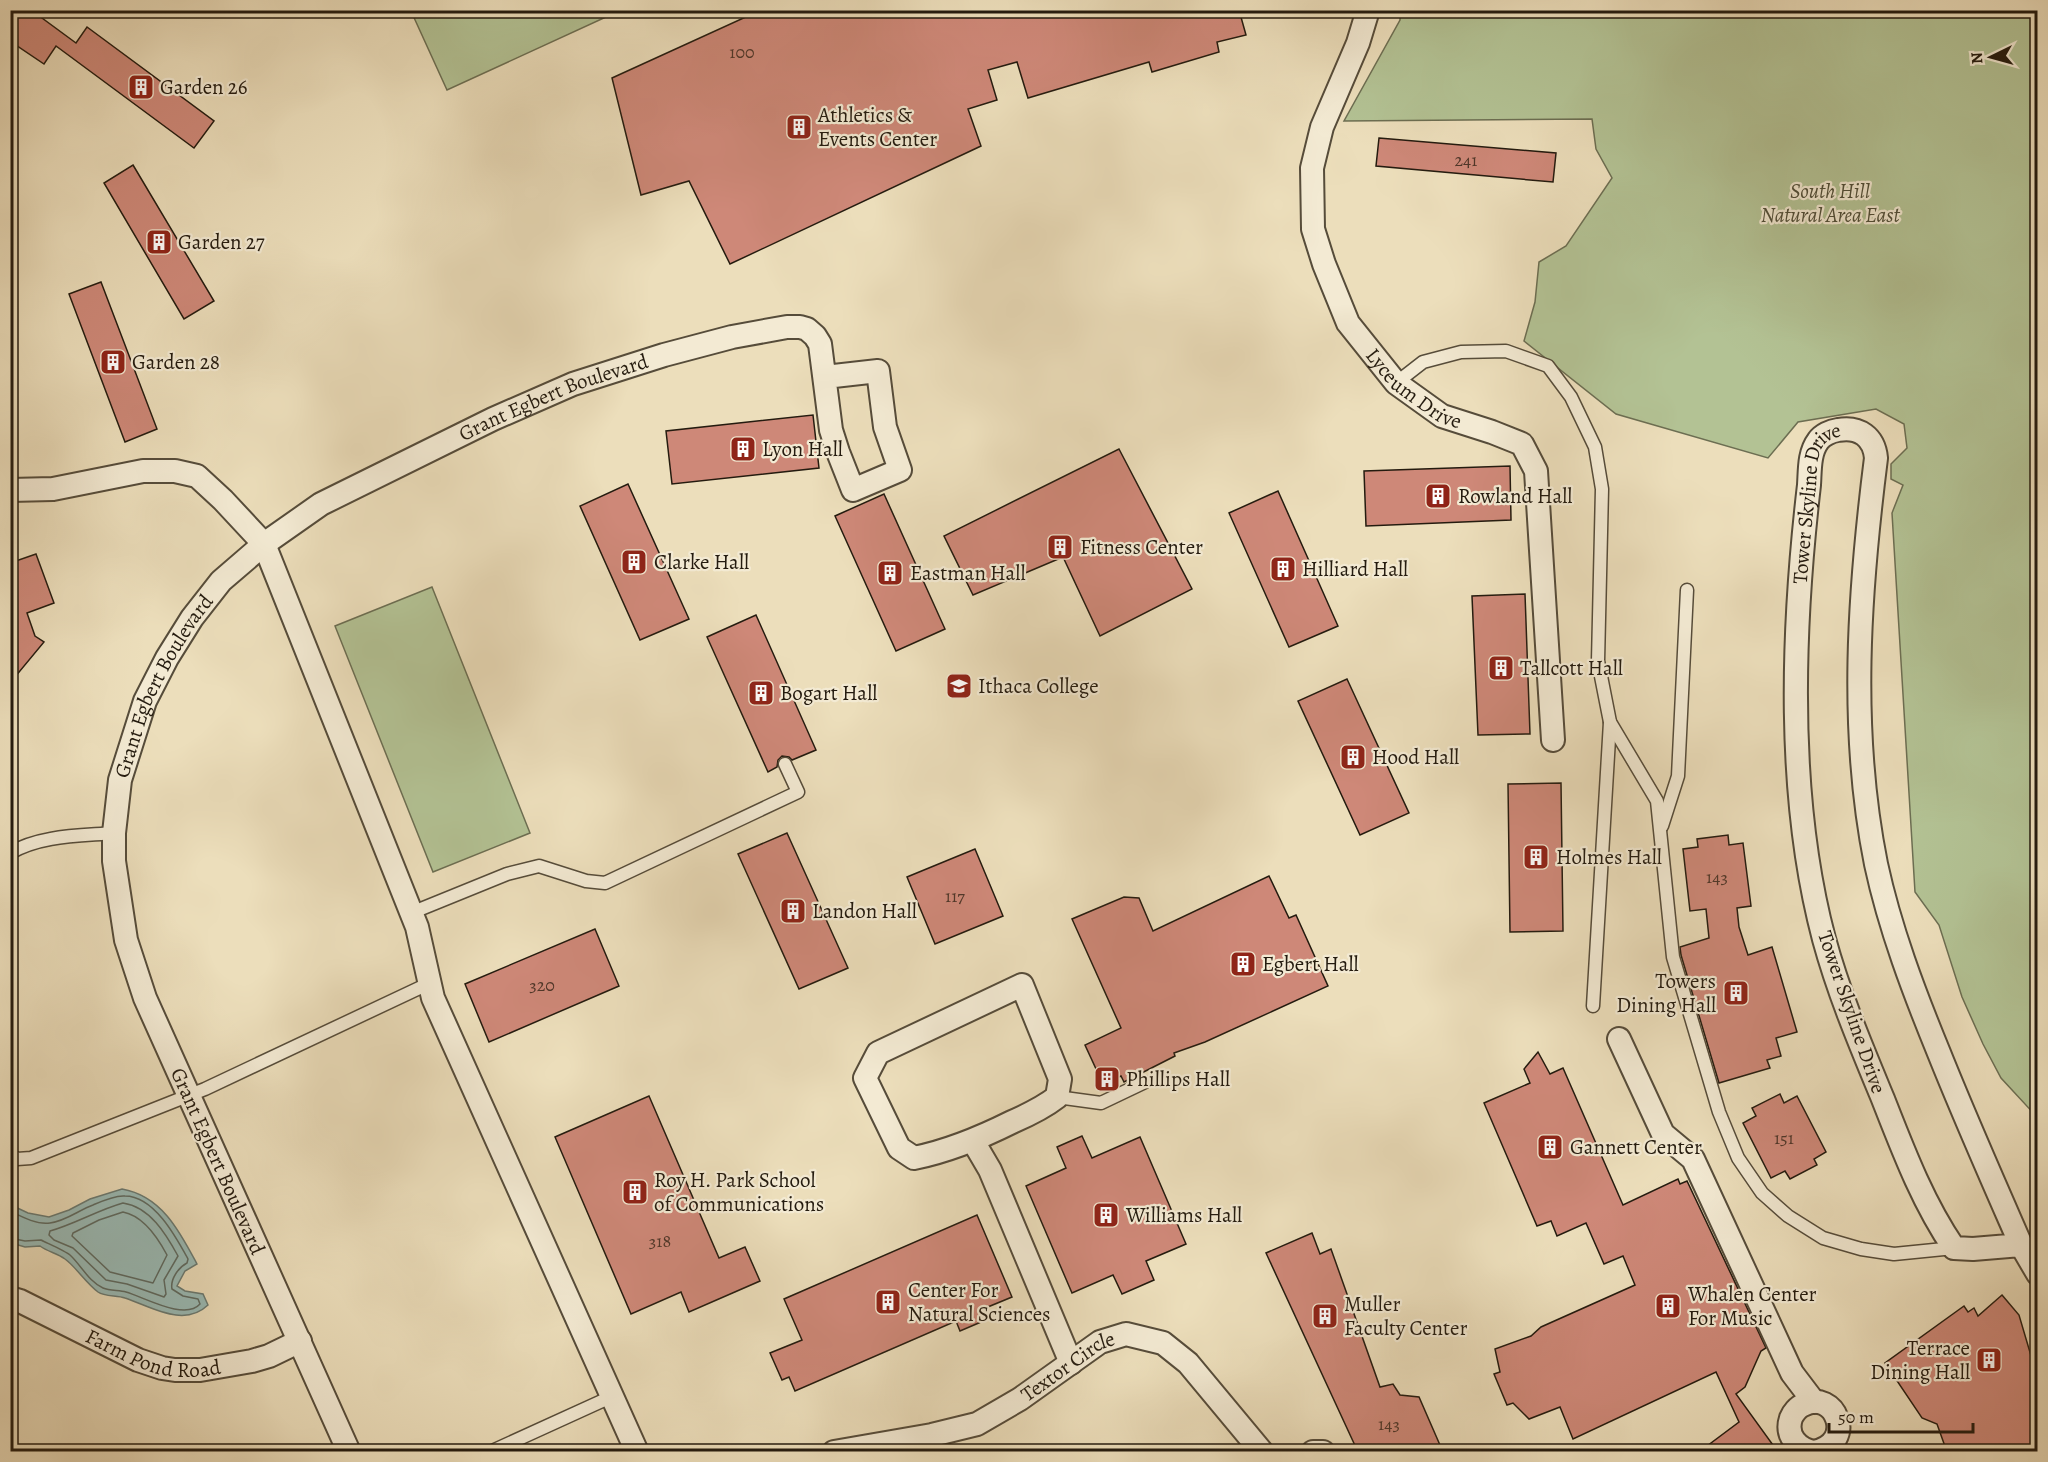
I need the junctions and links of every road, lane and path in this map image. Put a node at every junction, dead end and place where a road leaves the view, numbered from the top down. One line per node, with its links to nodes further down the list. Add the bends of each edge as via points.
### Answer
1 (1368, 10): 3 (street, Lyceum Drive, via 1319,137 1312,168 1313,229 1348,323)
2 (825, 377): 2 (street, Grant Egbert Boulevard, via 878,371 885,427 900,470 853,490 831,430); 5 (street, Grant Egbert Boulevard, via 820,344 816,336 800,327 732,337 664,355 573,384 493,419 321,504)
3 (1396, 383): 7 (lane, via 1423,362 1461,352 1506,351 1548,366 1571,398 1595,447 1602,489 1598,661); 8 (street, Lyceum Drive, via 1442,416 1522,444 1536,471)
4 (10, 490): 5 (street, via 53,489 143,471 175,471 197,476)
5 (264, 544): 10 (street, Grant Egbert Boulevard, via 221,580 167,658 145,701 130,746 120,780); 13 (street)
6 (1687, 590): 11 (lane, via 1678,777)
7 (1610, 722): 11 (lane, via 1657,801); 15 (lane)
8 (1553, 740)
9 (785, 764): 13 (lane, via 798,792 605,883 539,866 507,874)
10 (114, 833): 12 (lane, via 34,842); 18 (street, Grant Egbert Boulevard, via 114,861 126,940 145,998)
11 (1660, 833): 23 (lane, via 1673,957 1719,1112 1738,1158 1762,1193 1788,1216 1823,1238 1861,1249 1894,1254)
12 (10, 853)
13 (411, 913): 14 (street)
14 (430, 983): 18 (lane); 28 (street, via 433,998)
15 (1593, 1006)
16 (1619, 1039): 29 (street, via 1663,1134 1693,1159 1792,1373)
17 (1145, 1082): 19 (lane, via 1101,1103)
18 (189, 1096): 21 (lane, via 31,1158 17,1159); 26 (street, Grant Egbert Boulevard)
19 (1057, 1097): 20 (street); 20 (street, via 1060,1079 1022,986 878,1053 865,1078 899,1148 914,1158)
20 (973, 1141): 27 (street, via 990,1170)
21 (10, 1154)
22 (2021, 1245): 23 (street); 23 (street, Tower Skyline Drive, via 1896,942 1876,862 1863,777 1859,635 1864,548 1876,458 1875,446 1868,438 1859,430 1847,428 1820,438 1812,452 1802,546 1796,654 1804,835 1811,881 1838,987 1903,1148 1939,1226); 24 (street, Tower Skyline Drive)
23 (1954, 1248)
24 (2037, 1274)
25 (10, 1298): 26 (street, Farm Pond Road, via 138,1360 169,1369 200,1370 252,1360)
26 (300, 1341): 31 (street, Grant Egbert Boulevard)
27 (1071, 1363): 34 (street, Textor Circle, via 977,1424); 35 (street, Textor Circle, via 1100,1342 1126,1334 1163,1343 1188,1363)
28 (613, 1396): 32 (lane); 33 (street)
29 (1814, 1402): 30 (street, via 1832,1409); 38 (street, via 1796,1409 1789,1427 1797,1444)
30 (1844, 1444): 38 (street, via 1832,1444)
31 (350, 1452)
32 (490, 1452)
33 (637, 1452)
34 (834, 1452)
35 (1262, 1452)
36 (1313, 1452): 37 (street)
37 (1323, 1452)
38 (1814, 1452)

